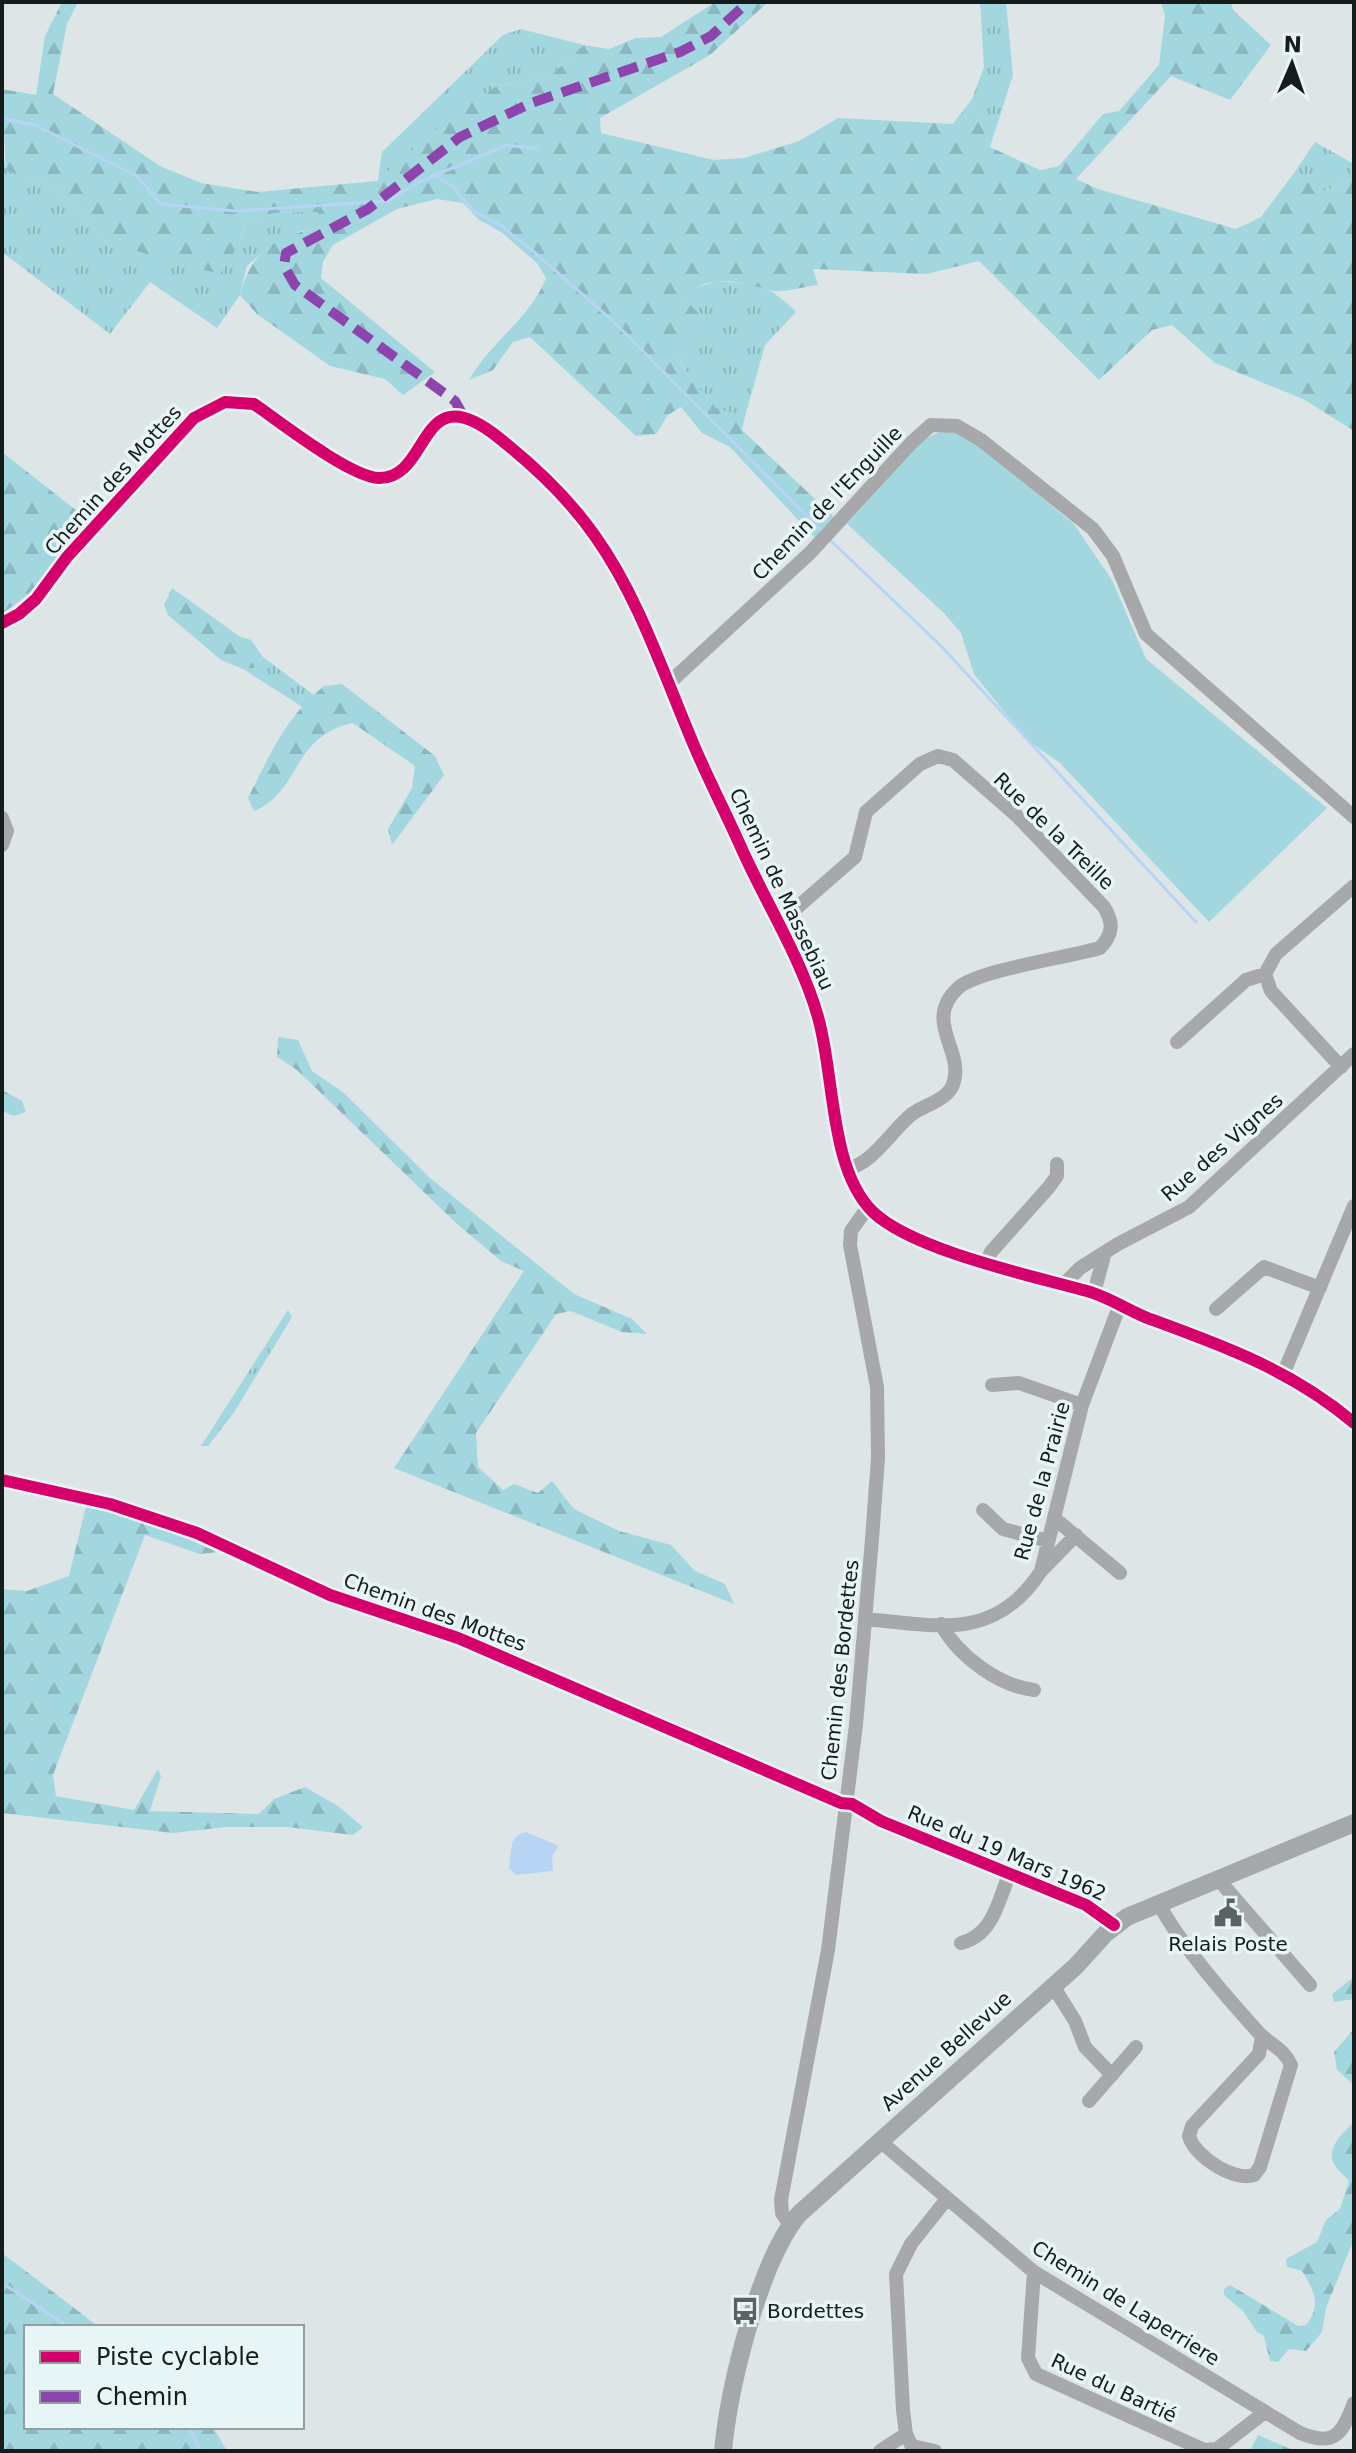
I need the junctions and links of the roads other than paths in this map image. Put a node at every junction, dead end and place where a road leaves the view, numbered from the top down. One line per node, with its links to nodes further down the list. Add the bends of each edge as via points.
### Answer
1 (463, 415): 2 (street, Chemin des Mottes, via 440,422 403,467 379,478 345,465 254,404 211,406 182,429 36,599); 3 (street, Chemin de Massebiau, via 504,441 578,513 619,575)
2 (2, 623)
3 (668, 684): 4 (street, Chemin de l'Enguille, via 810,553 922,433 931,425 957,426 1093,529 1113,556 1146,634); 8 (street, Chemin de Massebiau)
4 (1354, 817)
5 (2, 818): 6 (street, via 7,831)
6 (2, 845)
7 (1354, 886): 9 (street, via 1276,954)
8 (777, 925): 14 (street, Chemin de Massebiau, via 818,1016); 14 (street, Rue de la Treille, via 855,857 862,820 872,806 920,764 938,756 953,760 1017,816 1104,907 1111,924 1100,948 961,985 943,1020 955,1075 952,1087)
9 (1265, 974): 10 (street, via 1246,980); 12 (street, via 1271,991)
10 (1177, 1042)
11 (1354, 1054): 12 (street, Rue des Vignes)
12 (1341, 1067): 17 (street, Rue des Vignes, via 1189,1207)
13 (1057, 1164): 18 (street, via 1057,1176)
14 (846, 1169): 16 (street, Chemin de Massebiau)
15 (1354, 1206): 20 (street)
16 (868, 1207): 18 (street, Chemin de Massebiau, via 895,1227); 35 (street, Chemin des Bordettes, via 851,1231 850,1245 879,1414)
17 (1105, 1252): 19 (street, Rue des Vignes); 21 (street)
18 (986, 1263): 19 (street, Chemin de Massebiau)
19 (1063, 1285): 21 (street, Chemin de Massebiau)
20 (1320, 1288): 23 (street, via 1264,1267); 24 (street)
21 (1094, 1293): 22 (street, Chemin de Massebiau)
22 (1119, 1307): 24 (street, Chemin de Massebiau); 26 (street, Rue de la Prairie)
23 (1216, 1309)
24 (1284, 1372): 27 (street, Chemin de Massebiau)
25 (992, 1385): 26 (street, via 1019,1383)
26 (1082, 1405): 30 (street, Rue de la Prairie)
27 (1354, 1423)
28 (2, 1480): 38 (street, Chemin des Mottes, via 110,1504 183,1528 330,1595 458,1638)
29 (983, 1510): 32 (street, via 1003,1529)
30 (1054, 1518): 31 (street); 32 (street, Rue de la Prairie)
31 (1076, 1535): 33 (street); 34 (street)
32 (1048, 1541): 33 (street, Rue de la Prairie)
33 (1041, 1571): 36 (street, Rue de la Prairie, via 1027,1593 1000,1614 983,1622)
34 (1120, 1573)
35 (866, 1619): 36 (street, Rue de la Prairie); 38 (street, Chemin des Bordettes)
36 (941, 1624): 37 (street, via 947,1636 1003,1684)
37 (1034, 1690)
38 (846, 1810): 40 (street, Rue du 19 Mars 1962); 53 (street, Chemin des Bordettes, via 828,1950 783,2188 782,2213)
39 (1354, 1823): 41 (main road, Avenue Bellevue)
40 (1009, 1875): 43 (street, Rue du 19 Mars 1962, via 1086,1905); 44 (street, via 987,1928 976,1939)
41 (1218, 1879): 42 (main road, Avenue Bellevue); 45 (street)
42 (1159, 1904): 43 (main road, Avenue Bellevue); 47 (street)
43 (1114, 1925): 46 (main road, Avenue Bellevue)
44 (961, 1943)
45 (1310, 1985)
46 (1053, 1986): 49 (street, via 1085,2047); 51 (main road, Avenue Bellevue)
47 (1262, 2036): 47 (street, via 1286,2054 1290,2073 1260,2167 1254,2175 1237,2176 1197,2151 1189,2136 1192,2126 1259,2054)
48 (1136, 2047): 49 (street)
49 (1112, 2075): 50 (street)
50 (1089, 2101)
51 (880, 2141): 52 (street, Chemin de Laperriere); 53 (main road, Avenue Bellevue)
52 (946, 2200): 54 (street, Chemin de Laperriere); 57 (street, via 911,2244 896,2274)
53 (795, 2220): 58 (main road, Avenue Bellevue, via 768,2264)
54 (1034, 2272): 56 (street, Chemin de Laperriere); 56 (street, Rue du Bartié, via 1028,2358 1036,2374 1204,2450 1217,2449)
55 (1354, 2403): 56 (street, Chemin de Laperriere, via 1347,2421 1330,2439 1319,2441)
56 (1265, 2412)
57 (911, 2444): 59 (street); 60 (street)
58 (723, 2451)
59 (880, 2451)
60 (935, 2451)

